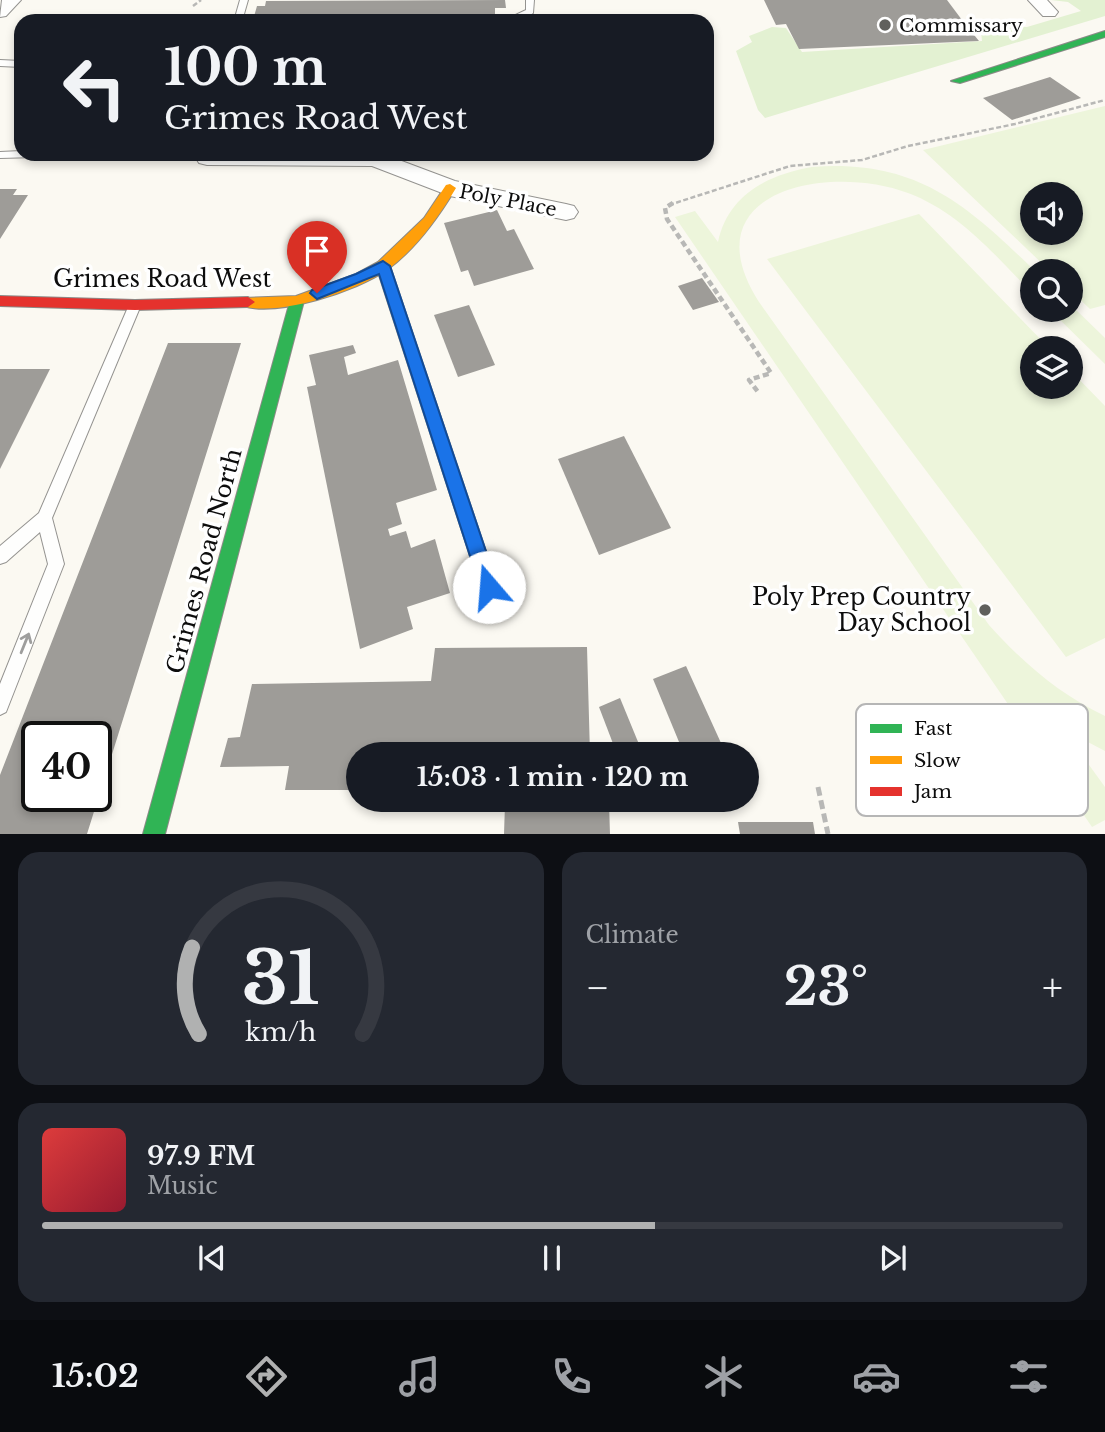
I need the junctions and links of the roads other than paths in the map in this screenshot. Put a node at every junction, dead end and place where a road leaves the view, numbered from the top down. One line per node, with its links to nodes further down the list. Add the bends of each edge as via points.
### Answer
1 (12, 0): 2 (street)
2 (0, 12)
3 (1105, 34): 4 (street)
4 (956, 81)
5 (379, 161): 6 (street, Poly Place)
6 (450, 188): 7 (street, Poly Place); 8 (street, Grimes Road West, via 423,228)
7 (566, 212)
8 (383, 266): 10 (street, Grimes Road West); 14 (street)
9 (0, 301): 11 (street, Grimes Road West)
10 (297, 301): 11 (street, Grimes Road West); 16 (street, Grimes Road North)
11 (135, 305): 12 (lane)
12 (44, 518): 13 (lane); 15 (lane, one-way to 12, via 57,564)
13 (0, 556)
14 (489, 587)
15 (0, 706)
16 (154, 834)

